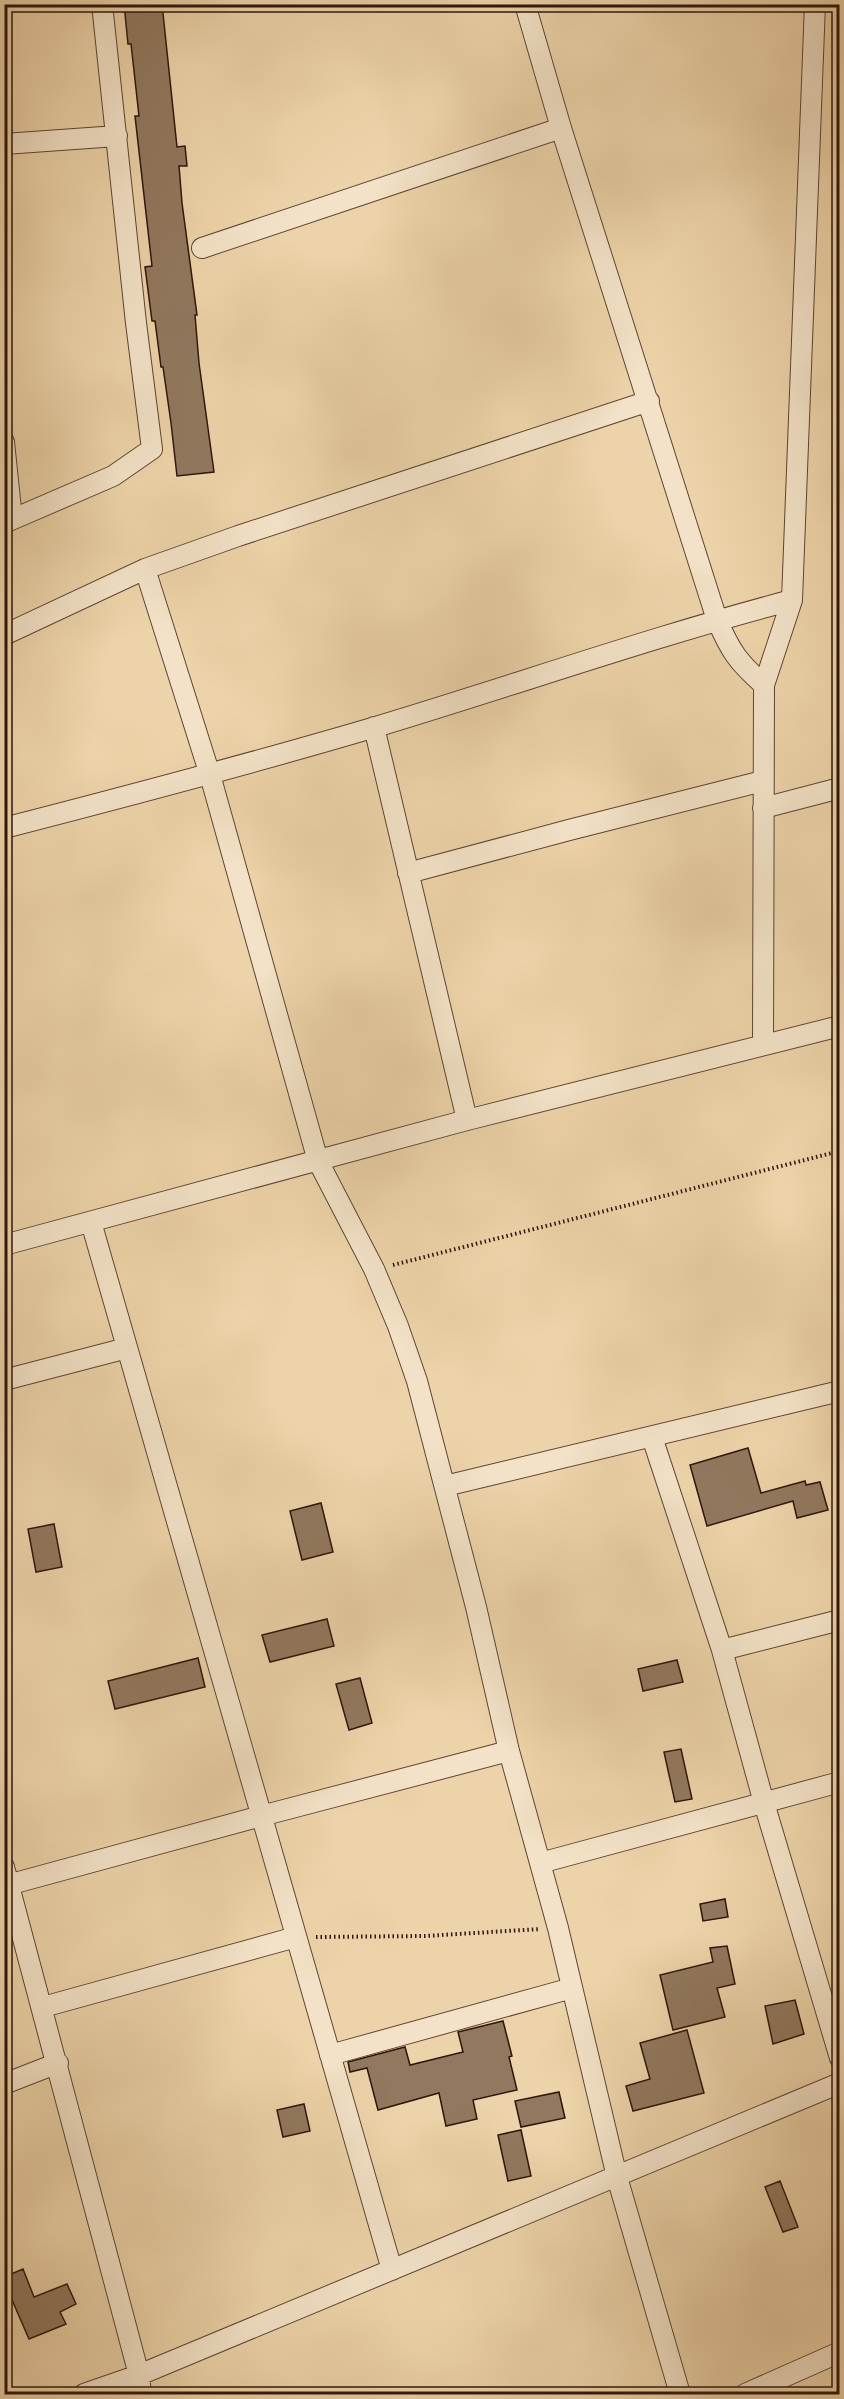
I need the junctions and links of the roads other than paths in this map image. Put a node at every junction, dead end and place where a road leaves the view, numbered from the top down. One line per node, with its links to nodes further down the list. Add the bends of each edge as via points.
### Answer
1 (102, 4): 5 (street)
2 (525, 4): 4 (street)
3 (815, 4): 12 (street)
4 (561, 128): 7 (street); 8 (street)
5 (117, 136): 6 (street); 10 (street, via 152,449 113,476)
6 (4, 144)
7 (202, 248)
8 (648, 401): 11 (street); 13 (street)
9 (4, 442): 10 (street)
10 (8, 521)
11 (145, 569): 14 (street); 17 (street)
12 (792, 600): 13 (street); 15 (street)
13 (717, 620): 15 (street, via 740,663); 16 (street)
14 (4, 635)
15 (764, 685): 18 (street)
16 (374, 727): 17 (street); 22 (street)
17 (210, 775): 21 (street); 26 (street)
18 (763, 781): 20 (street); 22 (street)
19 (840, 788): 20 (street)
20 (763, 808): 24 (street)
21 (4, 828)
22 (408, 873): 25 (street)
23 (840, 1026): 24 (street)
24 (763, 1044): 25 (street)
25 (467, 1120): 26 (street)
26 (318, 1161): 27 (street); 33 (street, via 374,1269 398,1326)
27 (91, 1222): 28 (street); 29 (street)
28 (4, 1245)
29 (127, 1348): 30 (street); 39 (street)
30 (4, 1380)
31 (840, 1391): 32 (street)
32 (652, 1437): 33 (street); 35 (street)
33 (445, 1486): 36 (street)
34 (840, 1620): 35 (street)
35 (722, 1650): 38 (street)
36 (509, 1752): 39 (street); 40 (street)
37 (840, 1782): 38 (street)
38 (764, 1803): 40 (street); 46 (street)
39 (261, 1815): 41 (street); 42 (street)
40 (540, 1863): 43 (street)
41 (6, 1879): 44 (street)
42 (296, 1937): 44 (street); 45 (street)
43 (572, 1988): 45 (street); 50 (street)
44 (43, 2007): 47 (street)
45 (330, 2055): 51 (street)
46 (840, 2058)
47 (58, 2063): 49 (street); 53 (street)
48 (840, 2083): 50 (street)
49 (4, 2084)
50 (617, 2177): 51 (street); 55 (street)
51 (392, 2270): 53 (street)
52 (840, 2352): 56 (street)
53 (140, 2385): 54 (street)
54 (84, 2394)
55 (680, 2394)
56 (745, 2394)

